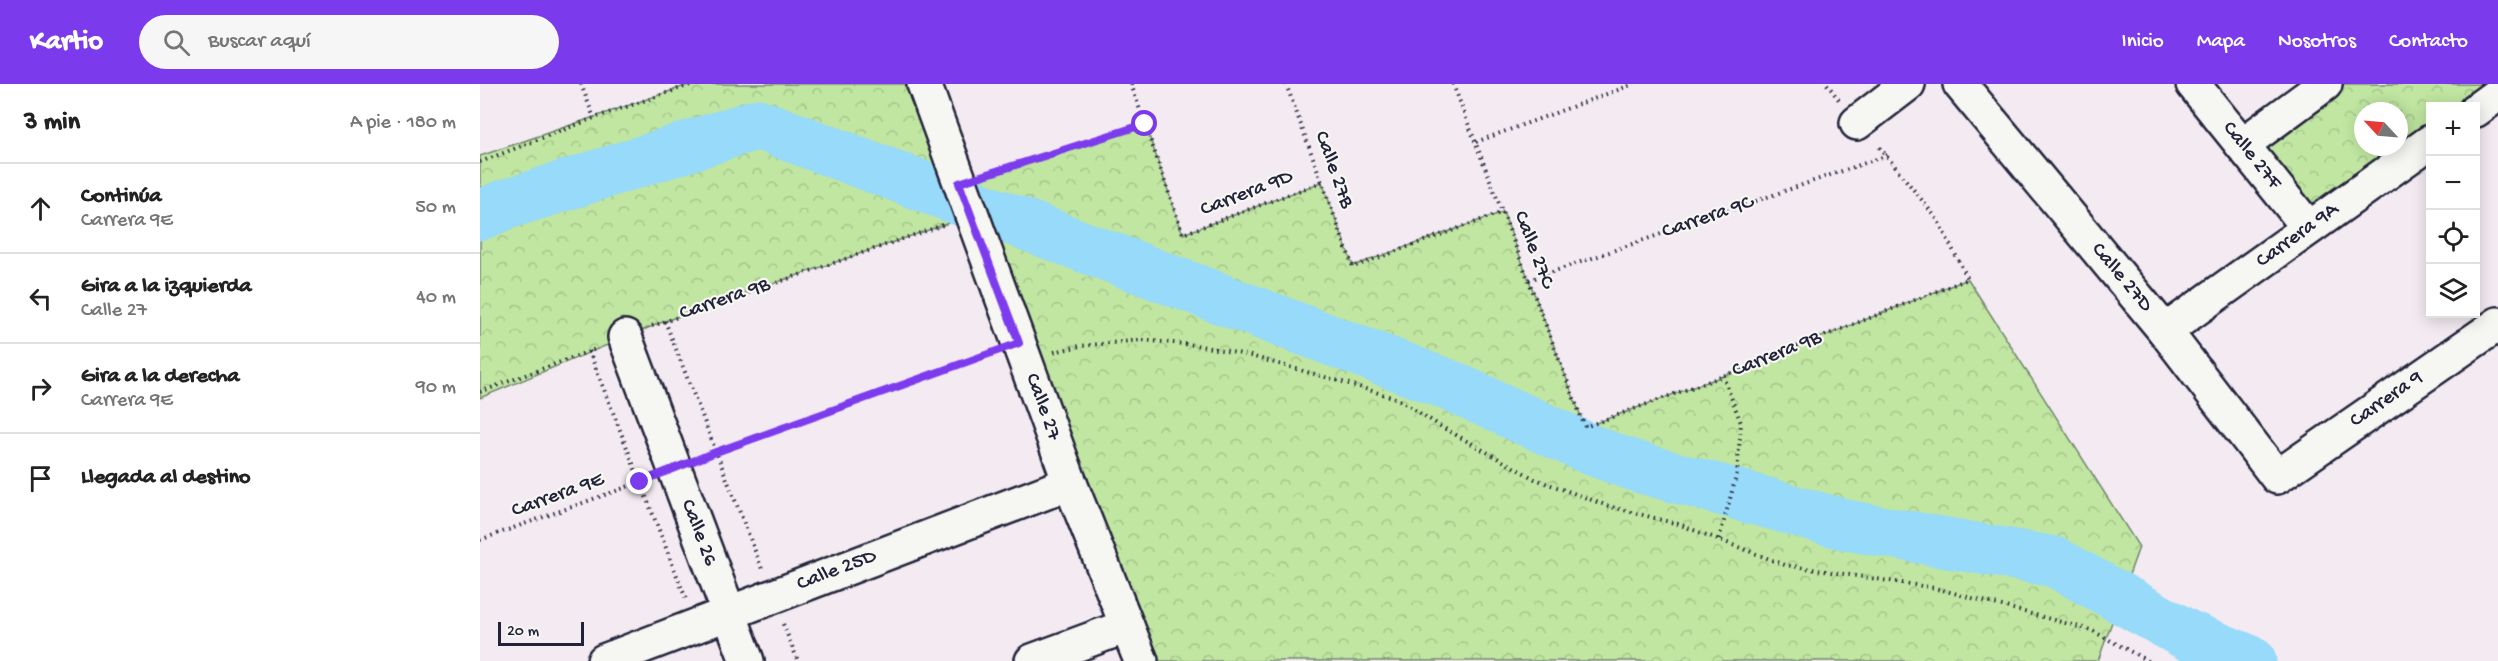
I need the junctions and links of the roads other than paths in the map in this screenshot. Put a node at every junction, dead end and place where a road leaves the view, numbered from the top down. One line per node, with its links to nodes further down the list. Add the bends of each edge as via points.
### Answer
1 (924, 84): 16 (street, Calle 27)
2 (1908, 84): 8 (street)
3 (1960, 84): 13 (street, Calle 27D)
4 (2193, 84): 9 (street, Calle 27F)
5 (2325, 84): 9 (street)
6 (2498, 94): 7 (street)
7 (2480, 107)
8 (1857, 123)
9 (2242, 145): 11 (street, Calle 27F)
10 (2426, 145): 11 (street, Carrera 9A)
11 (2308, 228): 13 (street, Carrera 9A)
12 (2498, 324): 15 (street, Carrera 9)
13 (2165, 331): 15 (street, Calle 27D)
14 (625, 337): 17 (street, Calle 26)
15 (2277, 477)
16 (1070, 483): 17 (street, Calle 25D); 18 (street, Calle 27)
17 (729, 613): 19 (street, Calle 25D); 20 (street, Calle 26)
18 (1127, 626): 21 (street); 22 (street, Calle 27)
19 (604, 661)
20 (747, 661)
21 (1032, 661)
22 (1141, 661)

